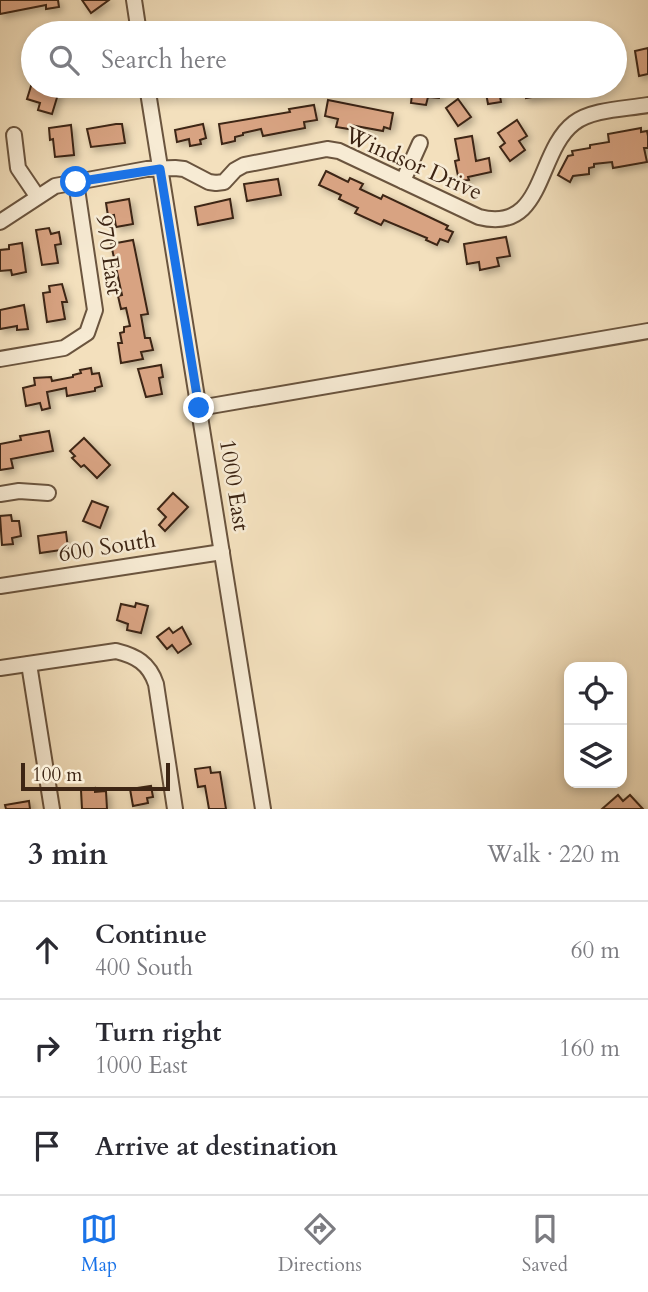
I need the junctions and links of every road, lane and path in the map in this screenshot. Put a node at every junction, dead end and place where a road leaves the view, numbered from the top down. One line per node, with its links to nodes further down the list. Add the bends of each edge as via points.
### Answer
1 (134, 0): 2 (street)
2 (137, 21)
3 (149, 98): 7 (street, 1000 East)
4 (648, 105): 8 (street, Windsor Drive, via 575,122 562,135 530,202 519,214 505,219 479,217)
5 (14, 135): 10 (street, via 18,168)
6 (420, 143): 8 (street)
7 (160, 169): 8 (street, Windsor Drive, via 184,169 216,183 244,165 327,149); 9 (street); 14 (street, 1000 East)
8 (403, 180)
9 (76, 182): 10 (street); 13 (street, 970 East, via 95,310 87,333 64,348)
10 (37, 196): 11 (street)
11 (0, 222)
12 (648, 331): 14 (street)
13 (0, 359)
14 (199, 408): 17 (street, 1000 East)
15 (48, 493): 16 (street)
16 (0, 494)
17 (222, 552): 18 (street, 600 South); 23 (street, 1000 East)
18 (0, 586)
19 (29, 664): 20 (street); 21 (street); 22 (street, via 116,650 145,663 156,684)
20 (0, 668)
21 (52, 809)
22 (175, 809)
23 (263, 809)

